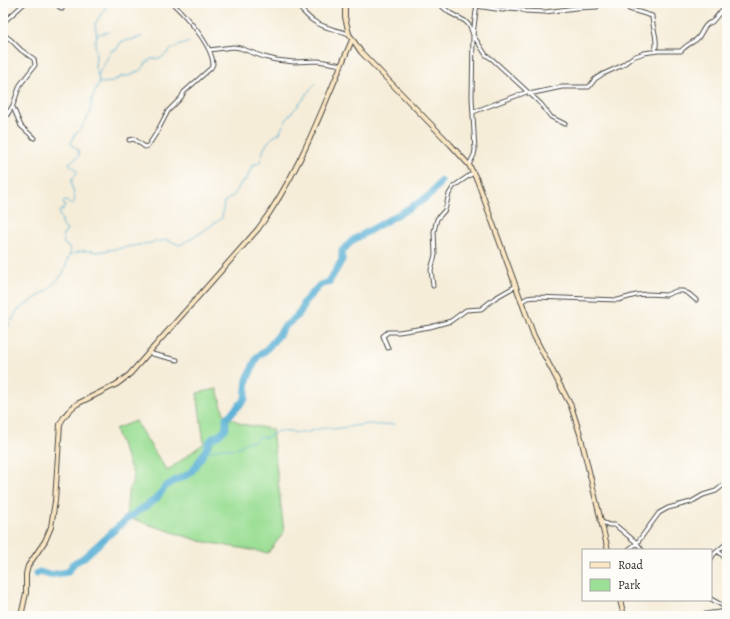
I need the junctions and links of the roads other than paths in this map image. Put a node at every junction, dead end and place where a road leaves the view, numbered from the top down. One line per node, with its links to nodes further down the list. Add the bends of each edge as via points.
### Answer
1 (25, 3): 12 (street)
2 (55, 3): 11 (street)
3 (172, 3): 17 (street, via 187,18)
4 (293, 3): 14 (street, via 312,20)
5 (345, 3): 14 (street)
6 (438, 3): 15 (street, via 465,21)
7 (627, 3): 18 (street, via 629,9 652,16 657,44)
8 (727, 4): 18 (street, via 712,22 704,26 697,39 681,51)
9 (476, 5): 10 (street, via 503,10 510,8 545,12); 15 (street)
10 (596, 7)
11 (62, 9)
12 (3, 25)
13 (3, 34): 21 (street, via 35,62 17,90)
14 (349, 34): 16 (street)
15 (473, 35): 20 (street, via 486,55); 24 (street)
16 (352, 40): 19 (street); 29 (street)
17 (210, 50): 19 (street, via 233,47 276,60); 28 (street, via 212,66 168,111 148,146 145,147 134,139)
18 (655, 51): 20 (street, via 633,57 589,86 562,87)
19 (342, 64): 36 (street, via 322,112 274,208 250,240)
20 (528, 93): 24 (street); 26 (street, via 551,117)
21 (13, 105): 23 (street); 27 (street, via 21,126)
22 (3, 111): 23 (street)
23 (9, 112): 25 (street)
24 (472, 112): 29 (street, via 475,150)
25 (3, 121)
26 (565, 124)
27 (34, 138)
28 (129, 140)
29 (469, 165): 30 (street)
30 (473, 173): 31 (street, via 454,186 445,210 437,219 434,230 435,255 431,270); 32 (street)
31 (433, 286)
32 (516, 286): 34 (street); 35 (street, via 481,309 466,310 451,321 430,327 388,332 383,336)
33 (696, 300): 34 (street, via 686,292 676,291 666,295 647,294 618,300 535,297)
34 (521, 302): 39 (street, via 534,336 572,406)
35 (388, 348)
36 (149, 351): 37 (street); 51 (street, via 118,384 70,408 60,424 56,501 51,527 28,566)
37 (177, 360)
38 (727, 482): 41 (street, via 716,491 659,513)
39 (600, 521): 41 (street, via 615,525); 42 (street)
40 (727, 543): 45 (street)
41 (637, 544): 43 (street); 44 (street)
42 (608, 549)
43 (630, 549)
44 (641, 549)
45 (718, 551): 46 (street); 47 (street)
46 (712, 558)
47 (727, 560)
48 (712, 600): 50 (street)
49 (620, 601): 52 (street)
50 (727, 610): 53 (street)
51 (21, 616)
52 (624, 616)
53 (697, 616)

